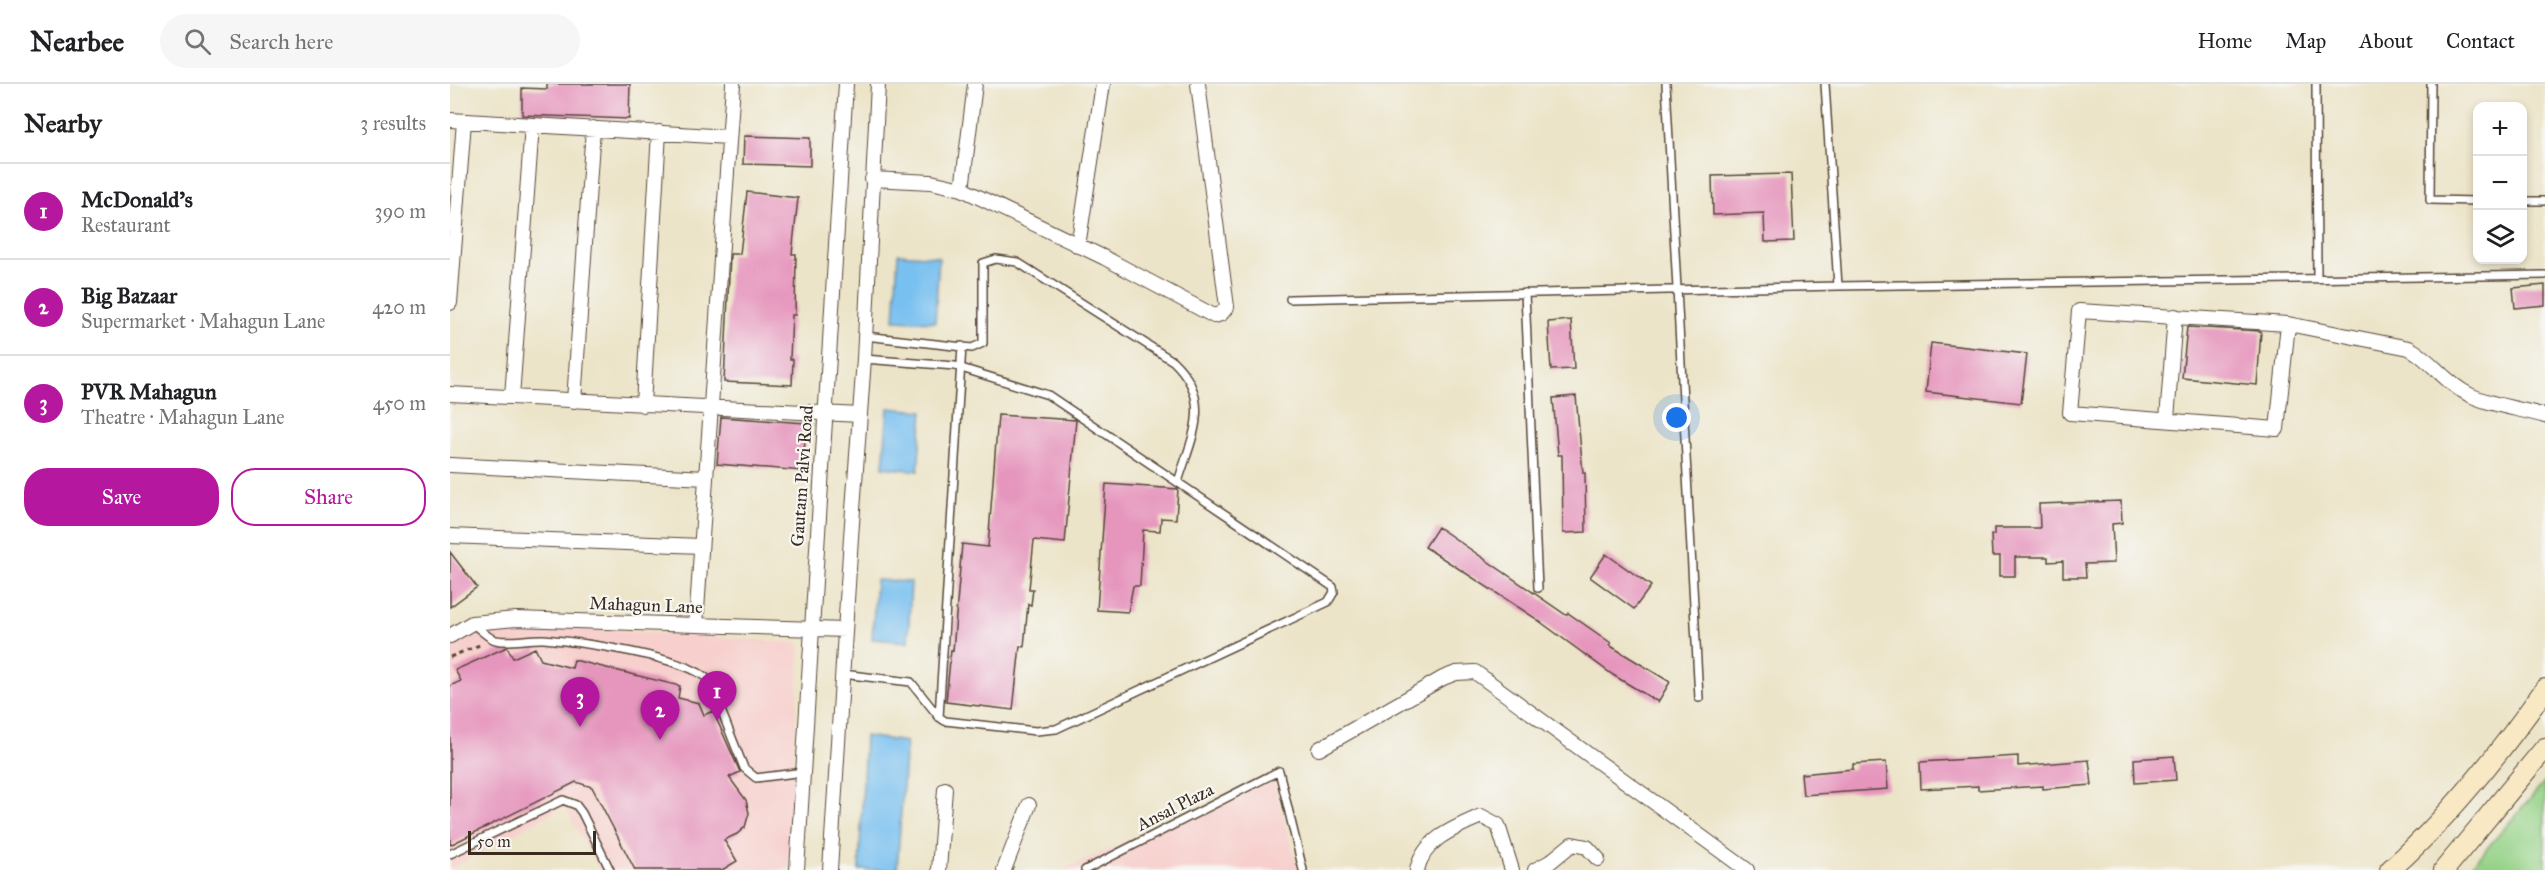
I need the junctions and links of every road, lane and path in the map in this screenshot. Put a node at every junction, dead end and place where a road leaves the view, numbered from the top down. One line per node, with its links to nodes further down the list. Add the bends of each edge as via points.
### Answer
1 (733, 84): 15 (street)
2 (846, 84): 40 (street, Gautam Palvi Road)
3 (878, 84): 16 (street)
4 (975, 84): 17 (street)
5 (1103, 84): 21 (street)
6 (1198, 84): 21 (street, via 1225,311 1214,316)
7 (1666, 84): 25 (lane)
8 (1825, 84): 24 (lane)
9 (2316, 84): 23 (lane)
10 (2431, 84): 18 (lane, via 2430,200)
11 (457, 120): 12 (street); 28 (street)
12 (532, 125): 13 (street); 36 (street)
13 (593, 128): 14 (street); 37 (street)
14 (659, 132): 15 (street); 38 (street)
15 (728, 137): 39 (street)
16 (872, 179): 17 (street, via 931,182); 31 (street)
17 (962, 189): 21 (street)
18 (2473, 201)
19 (2527, 201): 20 (lane)
20 (2545, 201)
21 (1078, 246)
22 (2545, 275): 23 (lane)
23 (2317, 279): 24 (lane)
24 (1838, 286): 25 (lane)
25 (1677, 290): 26 (lane); 59 (lane)
26 (1525, 293): 27 (lane); 49 (lane)
27 (1290, 299)
28 (450, 303)
29 (2175, 316): 30 (street); 43 (street); 43 (street, via 2079,311 2070,413)
30 (2288, 324): 42 (street, via 2409,348 2469,395); 43 (street, via 2277,429)
31 (865, 336): 32 (lane); 33 (street)
32 (962, 346): 34 (lane); 46 (lane, via 972,348 983,343 983,262 1017,262 1185,372 1199,412)
33 (864, 359): 34 (lane); 41 (street)
34 (960, 368): 46 (lane, via 1048,395); 60 (lane)
35 (450, 394): 36 (street)
36 (512, 397): 37 (street)
37 (574, 401): 38 (street)
38 (643, 405): 39 (street)
39 (710, 409): 40 (street); 45 (street)
40 (824, 414): 41 (street); 52 (street, Gautam Palvi Road)
41 (860, 415): 53 (street)
42 (2545, 416)
43 (2167, 419)
44 (450, 465): 45 (street)
45 (706, 478): 48 (street)
46 (1178, 482): 60 (lane, via 1334,586 1332,598 1056,729 1016,729 945,721)
47 (450, 536): 48 (street)
48 (701, 546): 51 (street)
49 (1538, 588)
50 (472, 623): 51 (street, Mahagun Lane, via 516,619); 54 (street, Mahagun Lane); 55 (lane)
51 (696, 625): 52 (street, Mahagun Lane)
52 (812, 629): 53 (street, Mahagun Lane); 63 (street, Gautam Palvi Road)
53 (845, 630): 57 (street)
54 (450, 636)
55 (494, 640): 56 (path); 63 (lane, via 542,639 603,647 700,672 709,680 750,775 756,778)
56 (450, 657)
57 (842, 674): 60 (lane, via 911,682); 70 (street)
58 (2545, 689): 79 (main road, via 2504,747)
59 (1700, 698)
60 (939, 717)
61 (1319, 748): 78 (street, via 1443,678 1475,672)
62 (2545, 748): 80 (main road)
63 (804, 772): 69 (street, Gautam Palvi Road)
64 (945, 789): 71 (street)
65 (1029, 804): 72 (street)
66 (450, 854): 68 (lane, via 563,800 576,805 582,813)
67 (1598, 859): 77 (street, via 1587,847 1572,844)
68 (610, 870)
69 (797, 870)
70 (830, 870)
71 (939, 870)
72 (1004, 870)
73 (1085, 870): 74 (lane, Ansal Plaza, via 1279,771)
74 (1304, 870)
75 (1417, 870): 76 (street, via 1420,856 1442,834 1481,816 1498,825)
76 (1512, 870)
77 (1535, 870)
78 (1748, 870)
79 (2390, 870)
80 (2444, 870)

